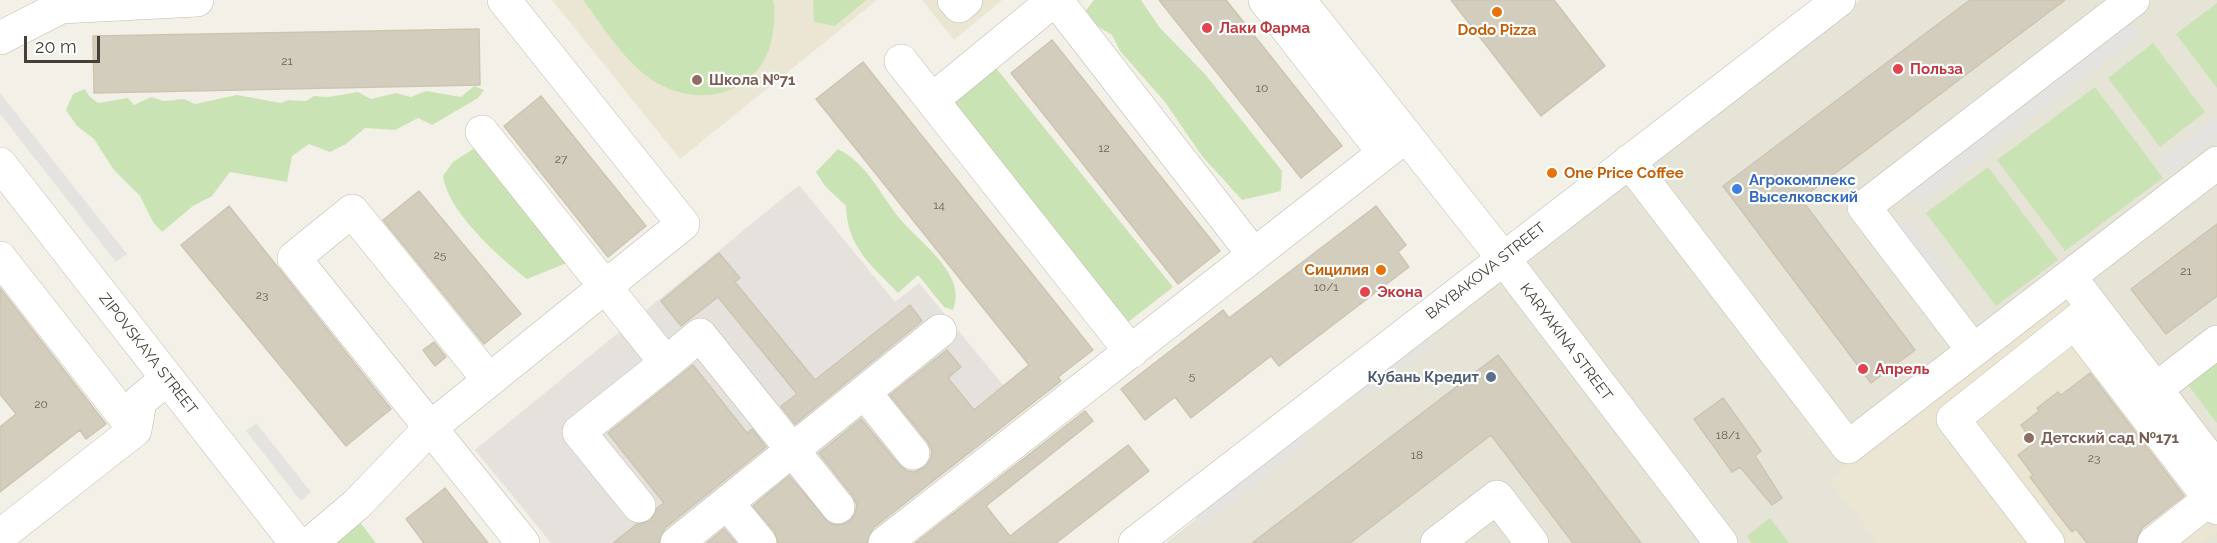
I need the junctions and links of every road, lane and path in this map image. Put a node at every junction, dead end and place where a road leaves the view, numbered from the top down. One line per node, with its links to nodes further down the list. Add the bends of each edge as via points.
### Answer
1 (198, 0): 10 (street, via 61,7)
2 (504, 0): 22 (street, via 683,224)
3 (954, 0): 4 (street, via 959,6)
4 (966, 0)
5 (1055, 0): 12 (street); 18 (street)
6 (1265, 0): 14 (street)
7 (1299, 0): 14 (street, KARYAKINA STREET)
8 (1839, 0): 15 (street, BAYBAKOVA STREET)
9 (2133, 0): 26 (street, via 1864,207)
10 (0, 38)
11 (901, 61): 12 (street)
12 (932, 100): 27 (street)
13 (482, 132): 22 (street)
14 (1395, 144): 18 (street); 20 (street, KARYAKINA STREET)
15 (1629, 161): 20 (street, BAYBAKOVA STREET); 26 (street, via 1848,447)
16 (2217, 163): 21 (street)
17 (0, 164): 29 (street, ZIPOVSKAYA STREET)
18 (1254, 255): 27 (street)
19 (0, 258): 34 (street)
20 (1503, 258): 48 (street, BAYBAKOVA STREET); 51 (street, KARYAKINA STREET)
21 (2069, 276): 23 (street); 26 (street)
22 (605, 286): 28 (street); 30 (street)
23 (2084, 315): 31 (street); 37 (street); 52 (street, via 1953,419)
24 (940, 331): 32 (street)
25 (2217, 342): 31 (street)
26 (1973, 350)
27 (1131, 352): 47 (street)
28 (666, 363): 35 (street, via 700,335); 39 (street, via 579,432)
29 (167, 379): 34 (street, via 140,401); 42 (street, ZIPOVSKAYA STREET)
30 (489, 380): 33 (street); 33 (street, via 352,211 319,237 294,258)
31 (2156, 389): 37 (street)
32 (864, 392): 35 (street); 36 (street)
33 (430, 428): 43 (street, via 357,504); 44 (street)
34 (135, 430): 41 (street)
35 (792, 450): 38 (street); 40 (street)
36 (913, 453)
37 (2215, 492): 53 (street)
38 (727, 503): 45 (street); 46 (street)
39 (639, 506)
40 (838, 507)
41 (0, 536)
42 (296, 543)
43 (311, 543)
44 (523, 543)
45 (677, 543)
46 (759, 543)
47 (885, 543)
48 (1135, 543)
49 (1437, 543): 50 (street, via 1497,497)
50 (1533, 543)
51 (1721, 543)
52 (2048, 543)
53 (2154, 543)

